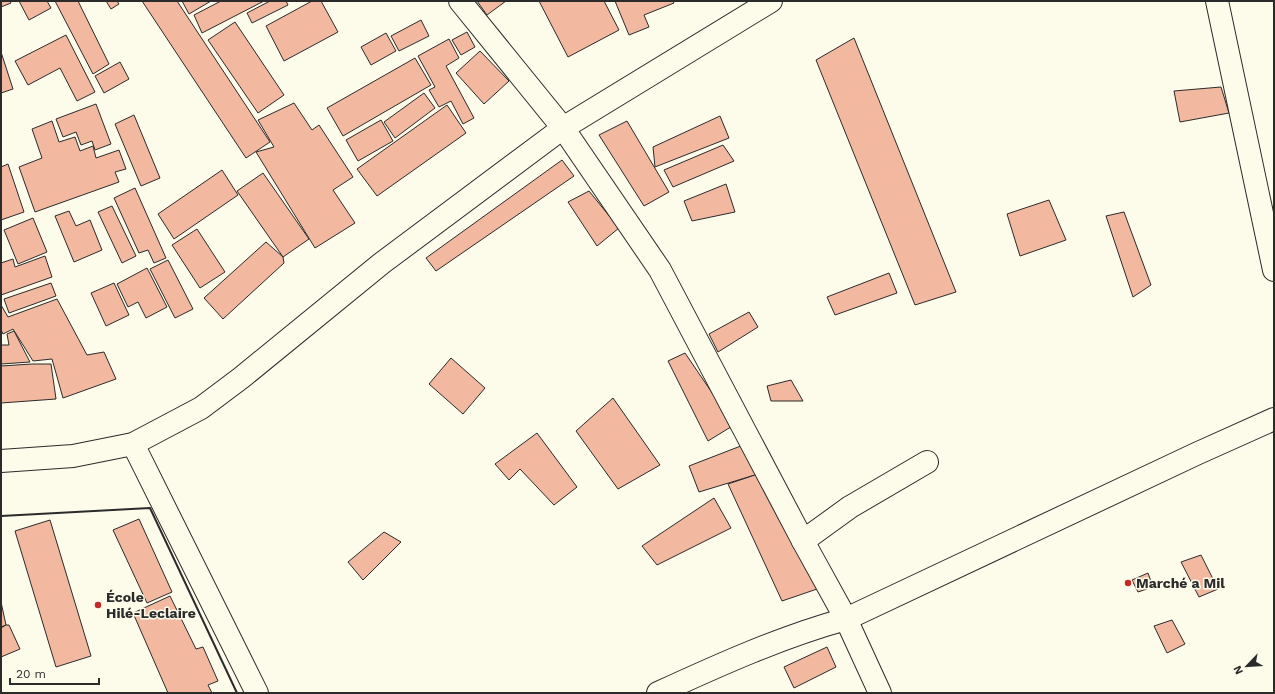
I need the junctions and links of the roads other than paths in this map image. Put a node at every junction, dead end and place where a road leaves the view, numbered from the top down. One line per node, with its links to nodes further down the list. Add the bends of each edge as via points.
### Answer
1 (460, 1): 4 (street)
2 (771, 1): 4 (street)
3 (1218, 1): 5 (street)
4 (563, 128): 7 (street, via 382,263 201,408); 10 (street, via 660,270)
5 (1274, 270)
6 (1274, 419): 11 (street)
7 (133, 444): 8 (street, via 73,456); 12 (street)
8 (1, 461)
9 (927, 462): 10 (street, via 850,508)
10 (803, 541): 11 (street)
11 (846, 619): 13 (street, via 814,627); 14 (street)
12 (257, 693)
13 (658, 693)
14 (880, 693)

